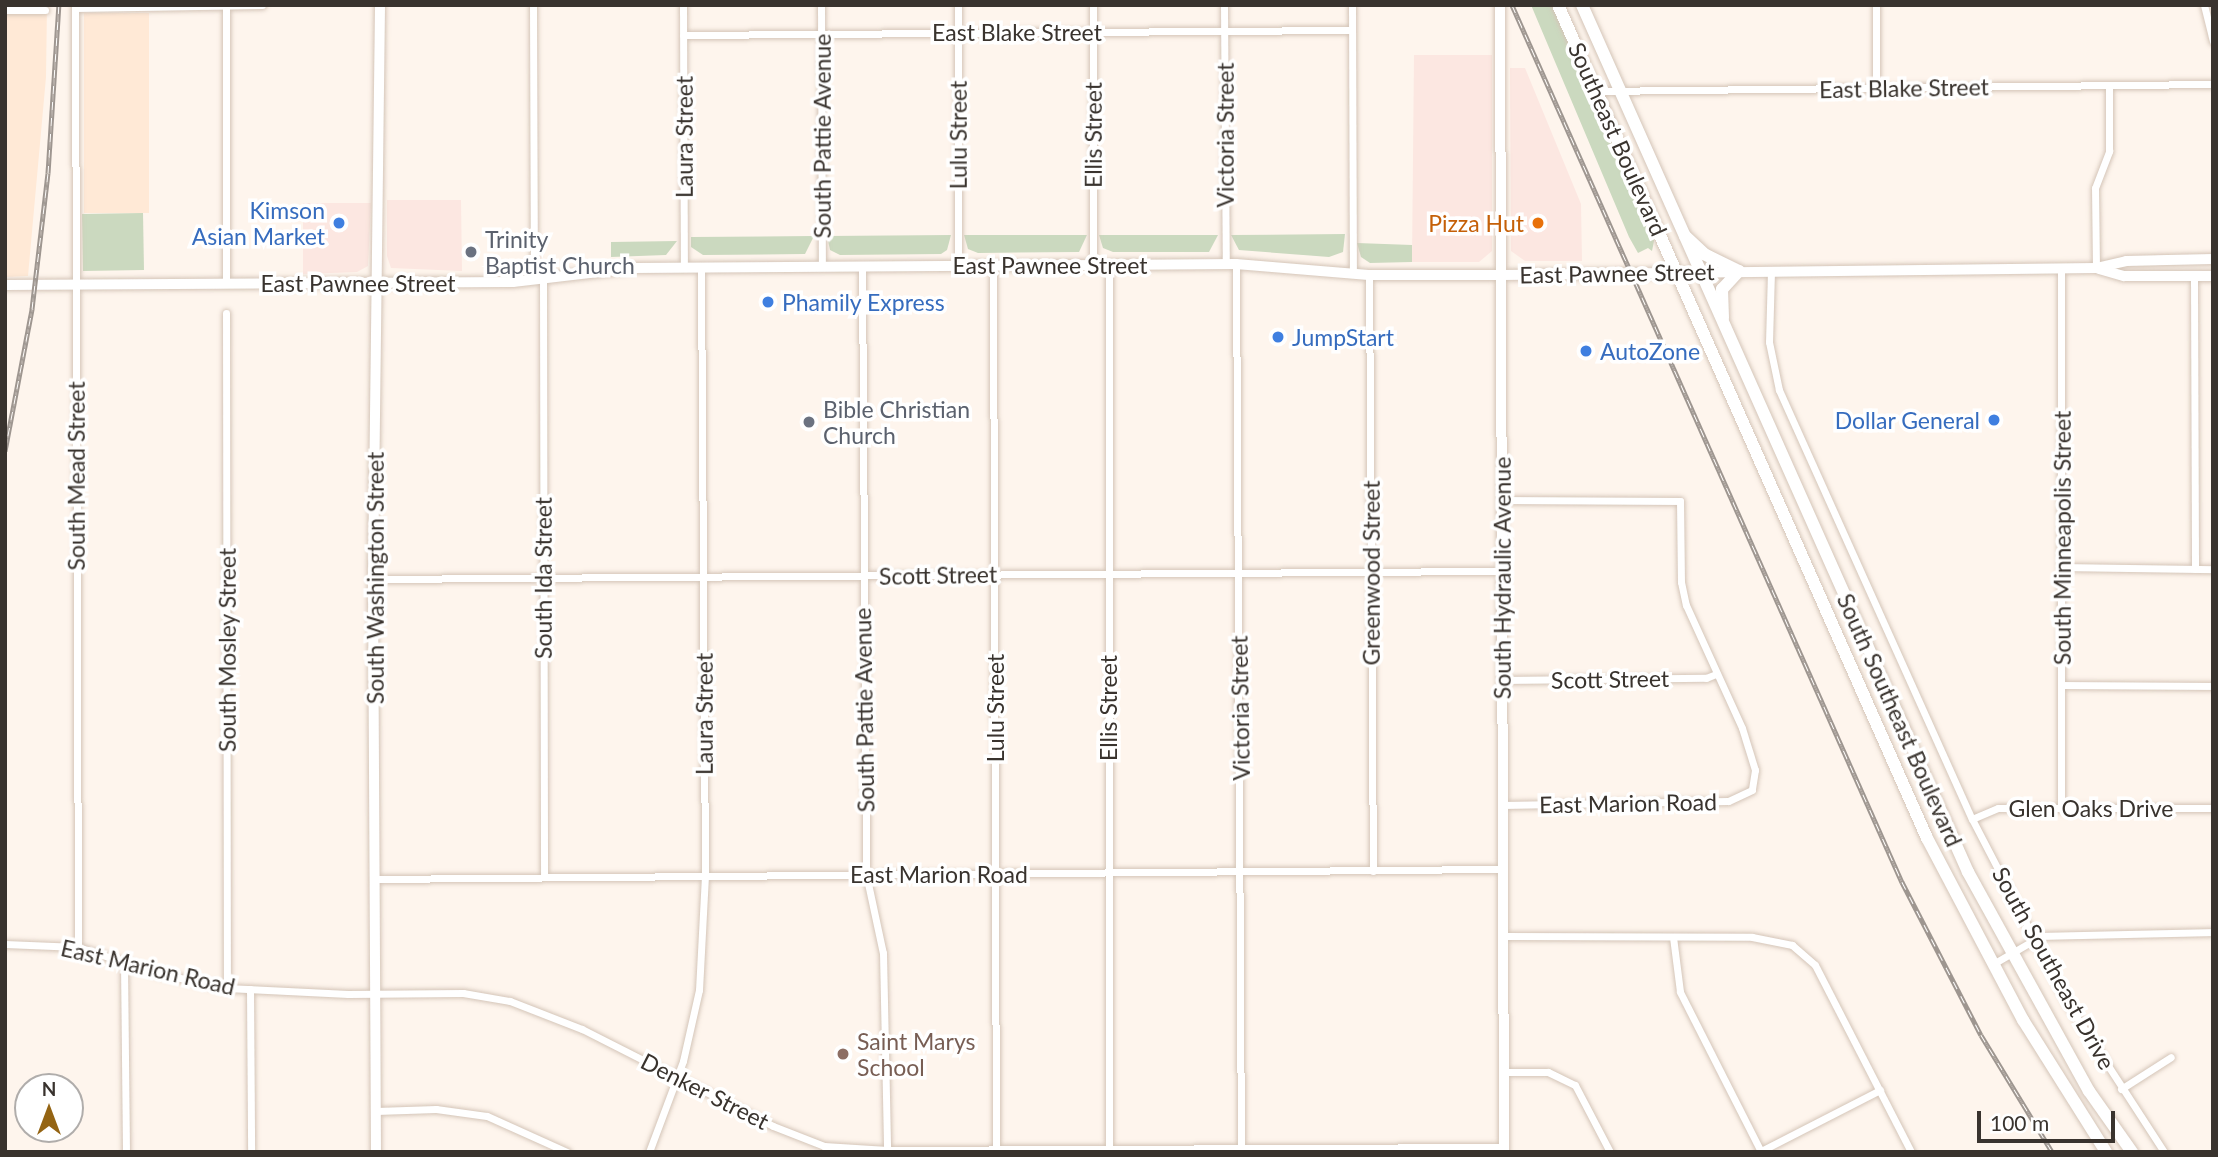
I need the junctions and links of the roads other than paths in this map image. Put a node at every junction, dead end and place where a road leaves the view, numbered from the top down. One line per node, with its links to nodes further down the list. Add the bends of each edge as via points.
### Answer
1 (262, 5): 15 (street)
2 (380, 5): 56 (main road, South Washington Street)
3 (533, 5): 53 (street, South Ida Street)
4 (683, 5): 24 (street, Laura Street)
5 (821, 5): 23 (street, South Pattie Avenue)
6 (958, 5): 22 (street, Lulu Street)
7 (1093, 5): 21 (street, Ellis Street)
8 (1224, 5): 20 (street, Victoria Street)
9 (1352, 5): 19 (street)
10 (1500, 5): 50 (main road, South Hydraulic Avenue)
11 (1559, 5): 29 (main road, Southeast Boulevard)
12 (1582, 5): 30 (main road, Southeast Boulevard)
13 (1876, 5): 28 (street)
14 (2204, 5): 25 (street)
15 (226, 6): 16 (street); 54 (street)
16 (75, 7): 55 (street, South Mead Street)
17 (5, 10): 18 (street)
18 (45, 10)
19 (1352, 30): 20 (street, East Blake Street); 48 (street)
20 (1224, 31): 21 (street, East Blake Street); 33 (street, Victoria Street)
21 (1093, 32): 22 (street, East Blake Street); 36 (street, Ellis Street)
22 (958, 33): 23 (street, East Blake Street); 34 (street, Lulu Street)
23 (821, 34): 24 (street, East Blake Street); 39 (street, South Pattie Avenue)
24 (683, 35): 40 (street, Laura Street)
25 (2213, 41)
26 (2213, 84): 27 (street, East Blake Street)
27 (2109, 86): 28 (street, East Blake Street); 43 (street, via 2109,151 2095,188)
28 (1876, 88): 30 (street, East Blake Street)
29 (1596, 91): 30 (street, East Blake Street); 47 (main road, Southeast Boulevard)
30 (1621, 91): 31 (main road, Southeast Boulevard)
31 (1681, 233): 45 (main road, Southeast Boulevard); 46 (main road, via 1704,254)
32 (2213, 259): 43 (main road, East Pawnee Street, via 2126,261)
33 (1231, 264): 37 (main road, East Pawnee Street); 48 (main road, East Pawnee Street); 65 (street, Victoria Street)
34 (958, 265): 35 (main road, East Pawnee Street); 38 (main road, East Pawnee Street)
35 (993, 265): 36 (main road, East Pawnee Street); 68 (street, Lulu Street)
36 (1093, 265): 37 (main road, East Pawnee Street)
37 (1109, 265): 67 (street, Ellis Street)
38 (862, 266): 39 (main road, East Pawnee Street); 69 (street, South Pattie Avenue)
39 (822, 267): 41 (main road, East Pawnee Street)
40 (684, 268): 41 (main road, East Pawnee Street); 53 (main road, East Pawnee Street, via 594,270)
41 (701, 268): 70 (street, Laura Street)
42 (2061, 268): 43 (main road, East Pawnee Street); 44 (main road, East Pawnee Street); 61 (street, South Minneapolis Street)
43 (2096, 268): 51 (main road, East Pawnee Street, via 2124,276)
44 (1771, 270): 46 (main road, East Pawnee Street); 80 (street, South Southeast Drive, via 1769,342 1779,390)
45 (1698, 271): 46 (main road, East Pawnee Street); 47 (main road, East Pawnee Street); 59 (main road, South Southeast Boulevard)
46 (1739, 271): 59 (main road, via 1722,289)
47 (1677, 272): 50 (main road, East Pawnee Street); 98 (main road, South Southeast Boulevard, via 1927,838)
48 (1353, 274): 49 (main road, East Pawnee Street)
49 (1369, 275): 50 (main road, East Pawnee Street); 66 (street, Greenwood Street)
50 (1503, 275): 60 (main road, South Hydraulic Avenue)
51 (2194, 276): 52 (main road, East Pawnee Street); 62 (street)
52 (2213, 276)
53 (538, 279): 56 (main road, East Pawnee Street); 72 (street, South Ida Street)
54 (226, 283): 55 (main road, East Pawnee Street); 56 (main road, East Pawnee Street)
55 (76, 284): 57 (main road, East Pawnee Street); 95 (street, South Mead Street)
56 (380, 284): 71 (main road, South Washington Street)
57 (5, 285)
58 (226, 313): 99 (street, South Mosley Street)
59 (1725, 332): 96 (main road, South Southeast Boulevard, via 1932,795)
60 (1502, 500): 64 (main road, South Hydraulic Avenue); 73 (street, via 1680,501 1681,582)
61 (2063, 567): 62 (street); 75 (street, South Minneapolis Street)
62 (2195, 569): 63 (street)
63 (2213, 569)
64 (1502, 571): 66 (street, Scott Street); 74 (main road, South Hydraulic Avenue)
65 (1239, 572): 66 (street, Scott Street); 67 (street, Scott Street); 83 (street, Victoria Street)
66 (1371, 572): 82 (street, Greenwood Street)
67 (1108, 573): 68 (street, Scott Street); 85 (street, Ellis Street)
68 (995, 574): 69 (street, Scott Street); 84 (street, Lulu Street)
69 (862, 575): 70 (street, Scott Street); 86 (street, South Pattie Avenue)
70 (704, 577): 72 (street, Scott Street); 87 (street, Laura Street)
71 (373, 579): 72 (street, Scott Street); 89 (main road, South Washington Street)
72 (543, 579): 88 (street, South Ida Street)
73 (1716, 674): 74 (street, Scott Street, via 1706,678); 77 (street, East Marion Road, via 1755,771 1752,790 1728,801 1696,804)
74 (1502, 680): 77 (main road, South Hydraulic Avenue)
75 (2063, 685): 76 (street); 78 (street, South Minneapolis Street)
76 (2213, 686)
77 (1502, 805): 81 (main road, South Hydraulic Avenue)
78 (2061, 807): 79 (street, Glen Oaks Drive); 80 (street, Glen Oaks Drive, via 1998,808)
79 (2213, 808)
80 (1972, 819): 93 (street, South Southeast Drive)
81 (1503, 869): 82 (street, East Marion Road); 91 (main road, South Hydraulic Avenue)
82 (1373, 870): 83 (street, East Marion Road)
83 (1242, 872): 85 (street, East Marion Road); 113 (street, Victoria Street)
84 (996, 873): 85 (street, East Marion Road); 86 (street, East Marion Road); 112 (street, Lulu Street)
85 (1108, 873): 109 (street, Ellis Street)
86 (866, 874): 87 (street, East Marion Road); 111 (street, South Pattie Avenue, via 883,953)
87 (705, 875): 88 (street, East Marion Road); 104 (street, Laura Street, via 699,990)
88 (544, 877): 89 (street, East Marion Road)
89 (375, 879): 101 (main road, South Washington Street)
90 (2213, 932): 93 (street, via 2110,932)
91 (1503, 936): 92 (street); 103 (main road, South Hydraulic Avenue)
92 (1673, 937): 106 (street, via 1768,937 1801,950 1815,965); 114 (street, via 1680,992)
93 (2036, 939): 96 (street); 105 (street, South Southeast Drive, via 2068,1004)
94 (5, 944): 95 (street, East Marion Road)
95 (78, 947): 97 (street, East Marion Road)
96 (2010, 953): 98 (street); 123 (main road, South Southeast Boulevard, via 2089,1091)
97 (124, 962): 99 (street, East Marion Road); 115 (street)
98 (1992, 964): 122 (main road, South Southeast Boulevard)
99 (227, 988): 100 (street, East Marion Road)
100 (250, 989): 101 (street, East Marion Road); 116 (street)
101 (376, 994): 104 (street, Denker Street, via 463,993 510,1001 582,1029); 107 (main road, South Washington Street)
102 (2171, 1057): 105 (street)
103 (1504, 1072): 108 (main road, South Hydraulic Avenue); 120 (street, via 1548,1072 1575,1085)
104 (677, 1076): 111 (street, Denker Street, via 773,1126 824,1146); 119 (street, Laura Street)
105 (2121, 1089): 124 (street, South Southeast Drive)
106 (1880, 1090): 114 (street); 121 (street)
107 (376, 1111): 117 (main road, South Washington Street); 118 (street, via 436,1109 487,1116)
108 (1504, 1149): 110 (street, Denker Street)
109 (1110, 1150): 112 (street, Denker Street); 113 (street, Denker Street)
110 (1369, 1150): 113 (street, Denker Street)
111 (887, 1151): 112 (street, Denker Street)
112 (996, 1151)
113 (1241, 1151)
114 (1760, 1151)
115 (126, 1152)
116 (251, 1152)
117 (376, 1152)
118 (567, 1152)
119 (649, 1152)
120 (1610, 1152)
121 (1911, 1152)
122 (2106, 1152)
123 (2132, 1152)
124 (2164, 1152)

